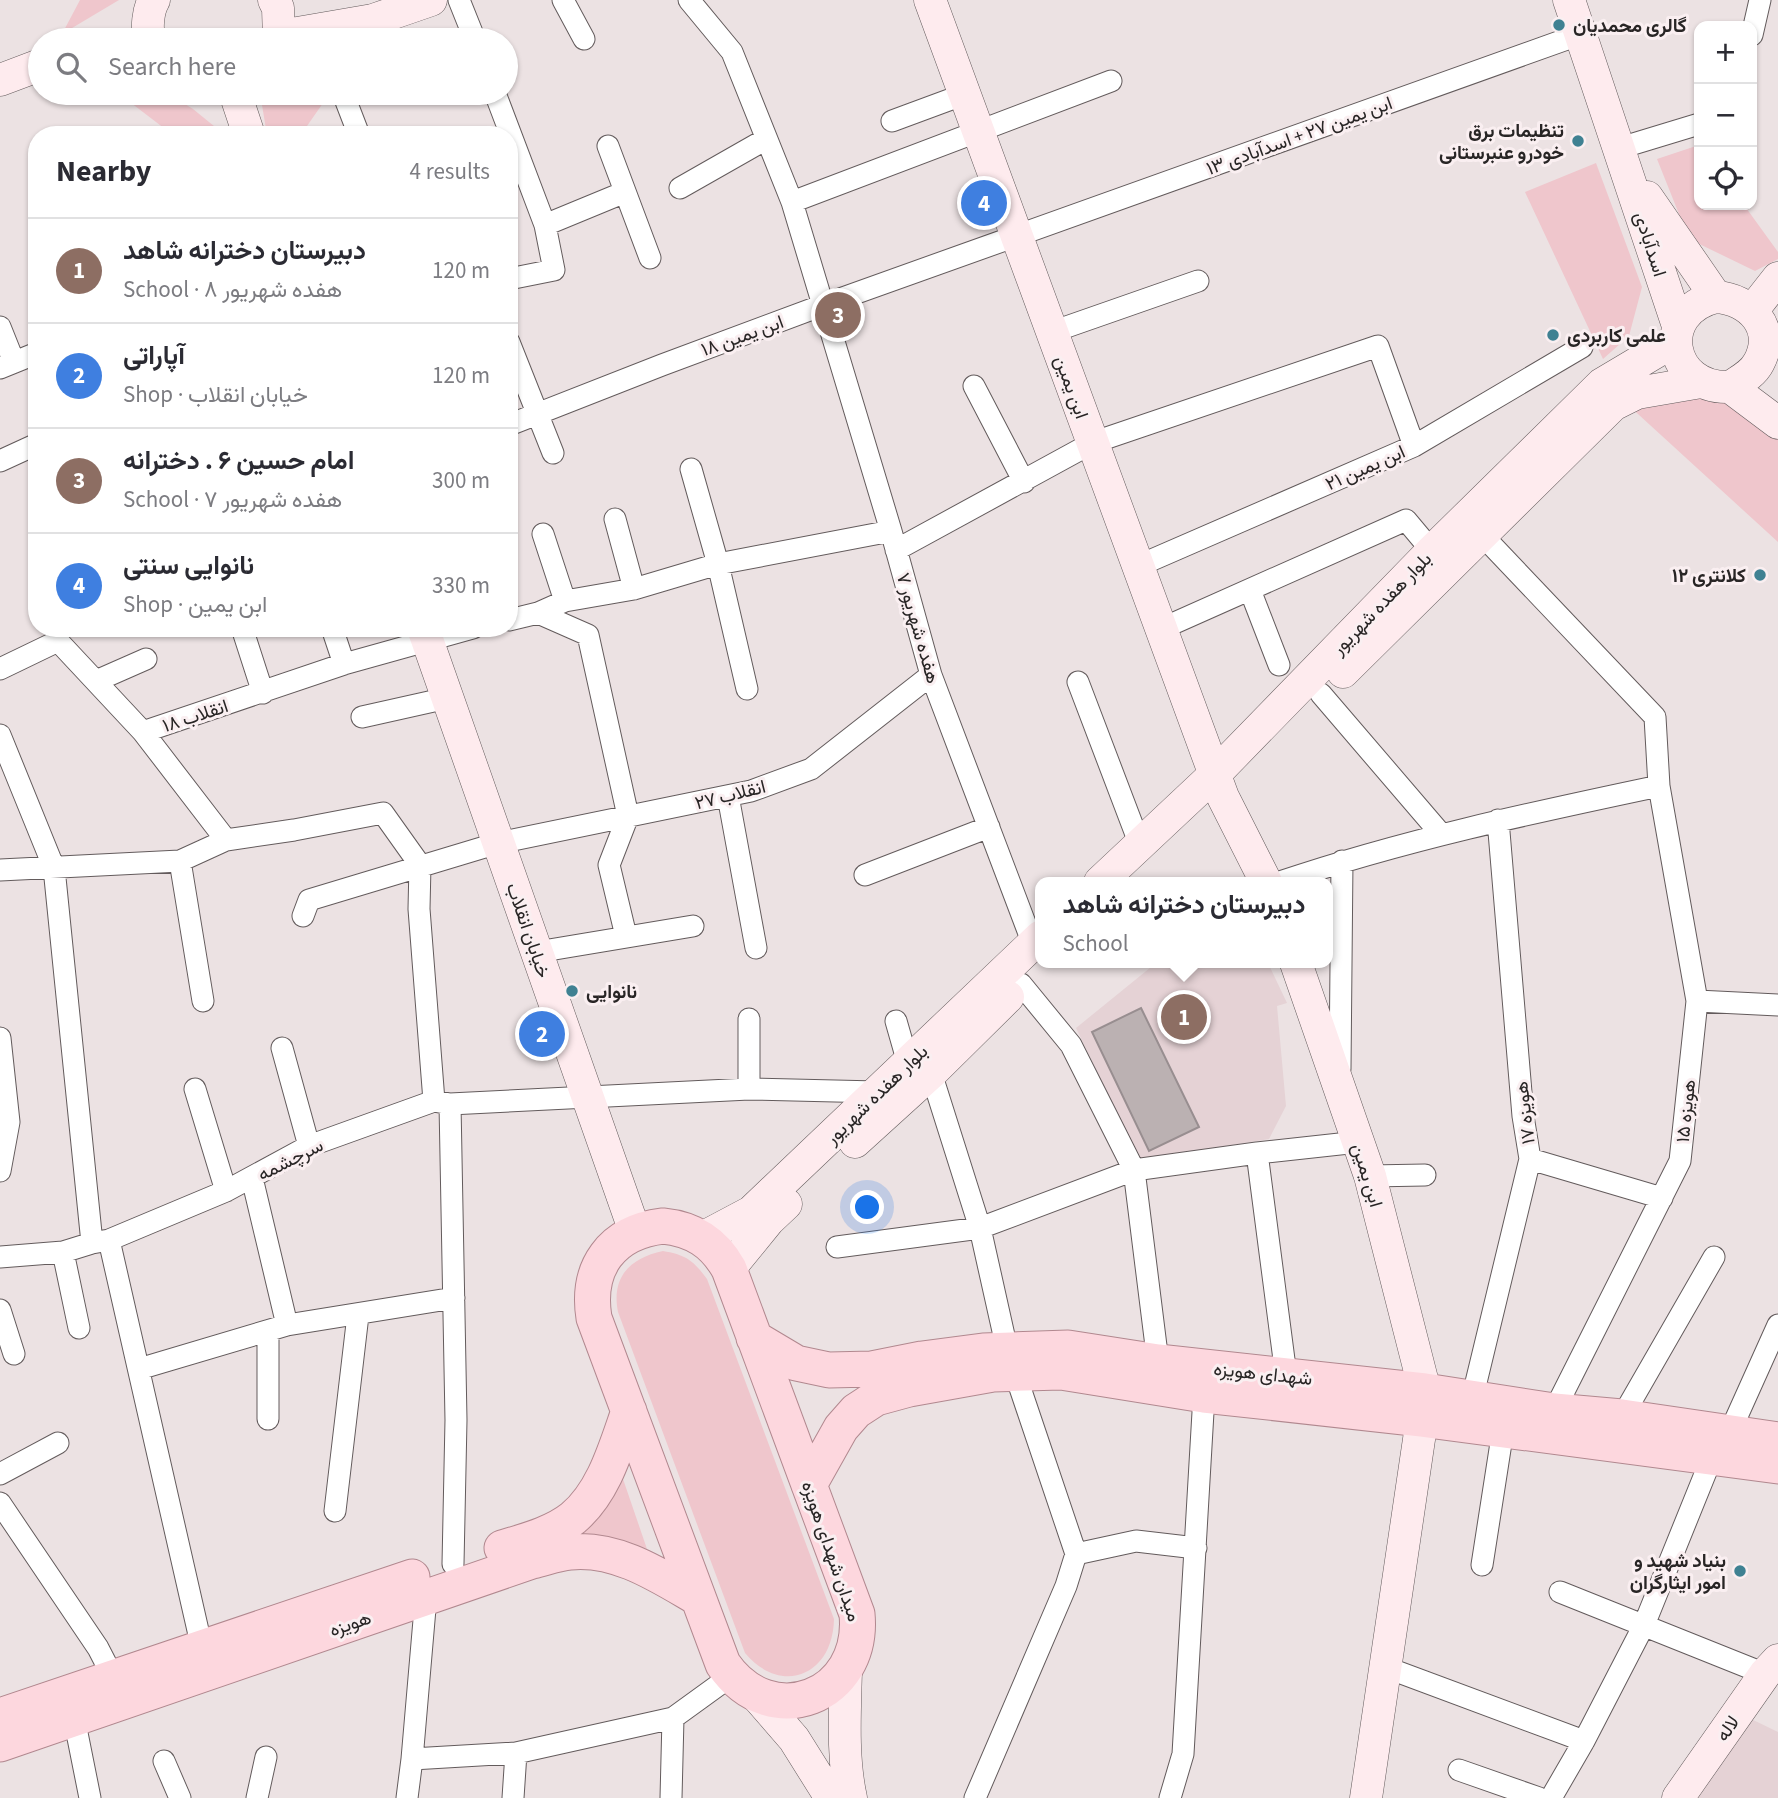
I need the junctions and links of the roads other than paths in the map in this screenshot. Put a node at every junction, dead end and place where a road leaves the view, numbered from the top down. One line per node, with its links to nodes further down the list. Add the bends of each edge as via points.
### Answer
1 (154, 0): 11 (main road)
2 (274, 0): 12 (main road)
3 (431, 0): 13 (main road, via 373,20)
4 (459, 0): 14 (street)
5 (563, 0): 16 (street)
6 (690, 0): 30 (street, هفده شهریور ۷, via 733,52)
7 (930, 0): 20 (main road, ابن یمین)
8 (1569, 0): 15 (main road, اسدآبادی)
9 (1760, 0): 10 (street)
10 (1755, 21)
11 (144, 28)
12 (279, 28)
13 (331, 28)
14 (470, 28)
15 (1581, 34): 33 (main road, اسدآبادی); 38 (street, ابن یمین ۲۷ + اسدآبادی ۱۳)
16 (584, 39)
17 (28, 70): 18 (main road)
18 (0, 80)
19 (1111, 81): 29 (street)
20 (965, 94): 24 (street); 29 (main road, ابن یمین)
21 (238, 105): 25 (main road)
22 (347, 105): 26 (street)
23 (500, 105): 27 (street)
24 (892, 121)
25 (246, 126)
26 (356, 126)
27 (508, 126)
28 (1694, 126): 33 (street)
29 (979, 132): 36 (street); 38 (main road, ابن یمین)
30 (766, 139): 34 (street); 36 (street, هفده شهریور ۷)
31 (608, 146): 35 (street)
32 (518, 154): 37 (street)
33 (1622, 155): 43 (main road, اسدآبادی); 48 (main road, اسدآبادی)
34 (680, 188)
35 (625, 192): 37 (street); 39 (street)
36 (792, 202): 44 (street, هفده شهریور ۷)
37 (545, 225): 40 (street, via 554,270)
38 (1017, 236): 44 (street, ابن یمین ۱۸); 47 (main road, ابن یمین)
39 (650, 258)
40 (518, 277)
41 (1778, 278): 45 (main road)
42 (1199, 281): 47 (street)
43 (1716, 297): 45 (main road, via 1742,302); 48 (main road, via 1693,306)
44 (823, 305): 56 (street, ابن یمین ۱۸); 69 (street, هفده شهریور ۷)
45 (1752, 311): 53 (main road, via 1765,336)
46 (0, 327): 51 (street)
47 (1052, 332): 59 (main road, ابن یمین)
48 (1677, 333): 54 (main road, via 1682,365 1690,374); 70 (main road, بلوار هفده شهریور, via 1602,384)
49 (1581, 347): 60 (street, ابن یمین ۲۱)
50 (28, 357): 51 (street)
51 (7, 365)
52 (518, 365): 56 (street)
53 (1769, 370): 54 (main road)
54 (1716, 385): 58 (main road); 68 (main road, بلوار هفده شهریور, via 1637,393 1613,405)
55 (974, 386): 65 (street)
56 (538, 415): 57 (street, ابن یمین ۱۸); 62 (street)
57 (518, 422)
58 (1778, 423)
59 (1093, 443): 60 (street, via 1378,346); 65 (street); 72 (main road, ابن یمین)
60 (1414, 446): 72 (street, ابن یمین ۲۱)
61 (28, 448): 63 (street)
62 (553, 453)
63 (0, 461)
64 (691, 469): 71 (street)
65 (1024, 482): 69 (street)
66 (615, 519): 73 (street)
67 (543, 534): 75 (street)
68 (1483, 536): 92 (main road, بلوار هفده شهریور); 98 (street, هویزه ۱۵, via 1655,718)
69 (893, 540): 71 (street); 87 (street, هفده شهریور ۷)
70 (1432, 551): 74 (street, via 1406,520); 97 (main road, بلوار هفده شهریور)
71 (718, 564): 73 (street); 90 (street)
72 (1138, 566): 78 (main road, ابن یمین)
73 (635, 589): 75 (street)
74 (1250, 590): 78 (street); 85 (street)
75 (565, 601): 76 (street)
76 (538, 613): 77 (street); 100 (street, via 588,635)
77 (518, 618)
78 (1161, 629): 97 (main road, ابن یمین)
79 (245, 637): 91 (street)
80 (335, 637): 84 (street)
81 (417, 637): 84 (street, انقلاب ۱۸)
82 (426, 637): 93 (main road, خیابان انقلاب)
83 (146, 659): 88 (street)
84 (344, 664): 91 (street, انقلاب ۱۸)
85 (1279, 665)
86 (0, 669): 88 (street, انقلاب ۱۸, via 58,641)
87 (931, 675): 99 (street, انقلاب ۲۷, via 811,769); 102 (street, هفده شهریور ۷)
88 (96, 681): 95 (street, انقلاب ۱۸)
89 (1077, 682): 106 (street)
90 (747, 689)
91 (262, 693): 95 (street, انقلاب ۱۸)
92 (1321, 694): 97 (main road, بلوار هفده شهریور); 103 (street)
93 (447, 698): 94 (street); 105 (main road, خیابان انقلاب)
94 (362, 718)
95 (143, 732): 104 (street)
96 (0, 735): 110 (street)
97 (1218, 786): 106 (main road, بلوار هفده شهریور); 114 (main road, بلوار هفده شهریور); 115 (main road, ابن یمین)
98 (1659, 786): 101 (street); 128 (street, هویزه ۱۵)
99 (728, 796): 100 (street, انقلاب ۲۷); 121 (street)
100 (628, 816): 105 (street, انقلاب ۲۷); 119 (street, via 609,865)
101 (1498, 820): 103 (street); 144 (street, هویزه ۱۷)
102 (989, 827): 112 (street); 120 (street, هفده شهریور ۷)
103 (1441, 834): 108 (street)
104 (226, 840): 107 (street); 109 (street, via 383,813)
105 (498, 843): 109 (street, انقلاب ۲۷); 122 (main road, خیابان انقلاب)
106 (1140, 845): 113 (main road, بلوار هفده شهریور)
107 (180, 861): 110 (street); 127 (street)
108 (1342, 861): 116 (street); 135 (street)
109 (420, 865): 117 (street, انقلاب ۲۷, via 309,900); 140 (street, via 419,909)
110 (54, 867): 111 (street); 155 (street)
111 (0, 870)
112 (865, 876)
113 (1105, 877)
114 (1136, 877)
115 (1264, 877)
116 (1295, 877)
117 (303, 916)
118 (693, 926): 119 (street)
119 (626, 936): 122 (street)
120 (1035, 938)
121 (755, 948)
122 (537, 952): 139 (main road, خیابان انقلاب)
123 (1035, 952): 134 (main road, بلوار هفده شهریور)
124 (1035, 956): 126 (main road, بلوار هفده شهریور)
125 (1298, 968): 135 (main road, ابن یمین)
126 (1021, 984): 134 (main road, بلوار هفده شهریور); 145 (street, via 1071,1045)
127 (203, 1001)
128 (1697, 1001): 129 (street); 151 (street, هویزه ۱۵, via 1680,1161)
129 (1778, 1005)
130 (749, 1018): 137 (street)
131 (896, 1021): 134 (street)
132 (0, 1038): 146 (street, via 9,1122)
133 (282, 1048): 142 (street)
134 (919, 1068): 138 (main road, بلوار هفده شهریور); 152 (street); 160 (main road, بلوار هفده شهریور, via 769,1220)
135 (1340, 1085): 141 (main road, ابن یمین)
136 (195, 1088): 150 (street)
137 (749, 1090): 138 (street, سرچشمه); 139 (street, سرچشمه)
138 (877, 1092): 154 (main road, بلوار هفده شهریور, via 751,1212)
139 (588, 1099): 140 (street, سرچشمه); 153 (main road, خیابان انقلاب)
140 (442, 1103): 142 (street, سرچشمه); 161 (street)
141 (1358, 1142): 143 (street); 148 (main road, ابن یمین)
142 (309, 1146): 149 (street, سرچشمه)
143 (1256, 1153): 145 (street); 172 (street)
144 (1530, 1159): 151 (street); 174 (street, هویزه ۱۷)
145 (1134, 1170): 152 (street); 170 (street)
146 (0, 1171)
147 (1425, 1175): 148 (street)
148 (1370, 1176): 175 (main road, ابن یمین)
149 (252, 1178): 150 (street, سرچشمه); 166 (street)
150 (226, 1191): 155 (street, سرچشمه)
151 (1662, 1198): 177 (street, هویزه ۱۵)
152 (981, 1228): 156 (street); 169 (street)
153 (635, 1232): 154 (main road, میدان شهدای هویزه, via 663,1226); 176 (main road, میدان شهدای هویزه, via 606,1255 592,1289 594,1318)
154 (702, 1238): 160 (main road, میدان شهدای هویزه)
155 (101, 1242): 157 (street, سرچشمه); 171 (street)
156 (838, 1247)
157 (63, 1252): 158 (street, سرچشمه); 165 (street)
158 (0, 1257)
159 (1714, 1257): 178 (street)
160 (729, 1269): 167 (main road, میدان شهدای هویزه)
161 (454, 1298): 163 (street); 191 (street)
162 (0, 1310): 168 (street)
163 (358, 1315): 166 (street); 188 (street)
164 (1778, 1325): 183 (street)
165 (79, 1328)
166 (278, 1328): 171 (street); 179 (street)
167 (754, 1338): 169 (main road, شهدای هویزه, via 796,1363 829,1370 872,1369 922,1359); 186 (main road, میدان شهدای هویزه)
168 (14, 1354)
169 (1011, 1361): 170 (main road, شهدای هویزه, via 1068,1348); 173 (main road, شهدای هویزه); 186 (main road, شهدای هویزه, via 993,1374 876,1398 841,1428); 190 (street)
170 (1158, 1362): 172 (main road, شهدای هویزه)
171 (139, 1368): 197 (street)
172 (1286, 1375): 175 (main road, شهدای هویزه)
173 (1204, 1395): 175 (main road, شهدای هویزه); 189 (street)
174 (1472, 1399): 175 (main road, شهدای هویزه); 177 (main road, شهدای هویزه)
175 (1424, 1405): 180 (main road, شهدای هویزه); 198 (main road, ابن یمین)
176 (629, 1411): 191 (main road, هویزه, via 603,1482 573,1517 539,1536); 195 (main road, میدان شهدای هویزه)
177 (1554, 1411): 178 (main road, شهدای هویزه)
178 (1622, 1417): 183 (main road, شهدای هویزه)
179 (268, 1419)
180 (1503, 1430): 183 (main road, شهدای هویزه); 192 (street)
181 (1778, 1440): 183 (main road, شهدای هویزه)
182 (58, 1444): 185 (street)
183 (1721, 1446): 184 (main road, شهدای هویزه); 196 (street)
184 (1778, 1466)
185 (0, 1474)
186 (809, 1485): 200 (main road, میدان شهدای هویزه, via 857,1614 857,1643)
187 (0, 1503): 201 (street)
188 (335, 1511)
189 (1196, 1548): 190 (street, via 1136,1541); 222 (street, via 1183,1754)
190 (1076, 1554): 213 (street)
191 (453, 1564): 197 (main road, هویزه)
192 (1482, 1565)
193 (1560, 1592): 196 (street)
194 (426, 1597): 195 (main road, هویزه, via 571,1551 643,1565); 204 (main road, هویزه); 210 (street)
195 (698, 1598): 202 (main road, میدان شهدای هویزه, via 723,1664)
196 (1644, 1625): 199 (street); 206 (street)
197 (202, 1648): 201 (main road, هویزه)
198 (1385, 1667): 206 (street); 223 (main road, ابن یمین)
199 (1772, 1667): 226 (main road, لاله)
200 (846, 1669): 202 (main road, via 826,1689 799,1700 777,1700); 221 (main road, via 845,1726)
201 (114, 1679): 203 (main road, هویزه)
202 (743, 1685): 205 (street); 220 (main road, via 794,1739)
203 (0, 1716)
204 (74, 1718): 207 (main road, هویزه); 214 (street)
205 (673, 1718): 208 (street); 219 (street)
206 (1584, 1741): 225 (street)
207 (0, 1744)
208 (516, 1753): 210 (street); 218 (street)
209 (266, 1758): 216 (street)
210 (412, 1759): 217 (street)
211 (164, 1761): 215 (street)
212 (1459, 1770): 224 (street)
213 (975, 1795)
214 (90, 1798)
215 (180, 1798)
216 (257, 1798)
217 (407, 1798)
218 (513, 1798)
219 (671, 1798)
220 (831, 1798)
221 (852, 1798)
222 (1170, 1798)
223 (1366, 1798)
224 (1539, 1798)
225 (1551, 1798)
226 (1678, 1798)

